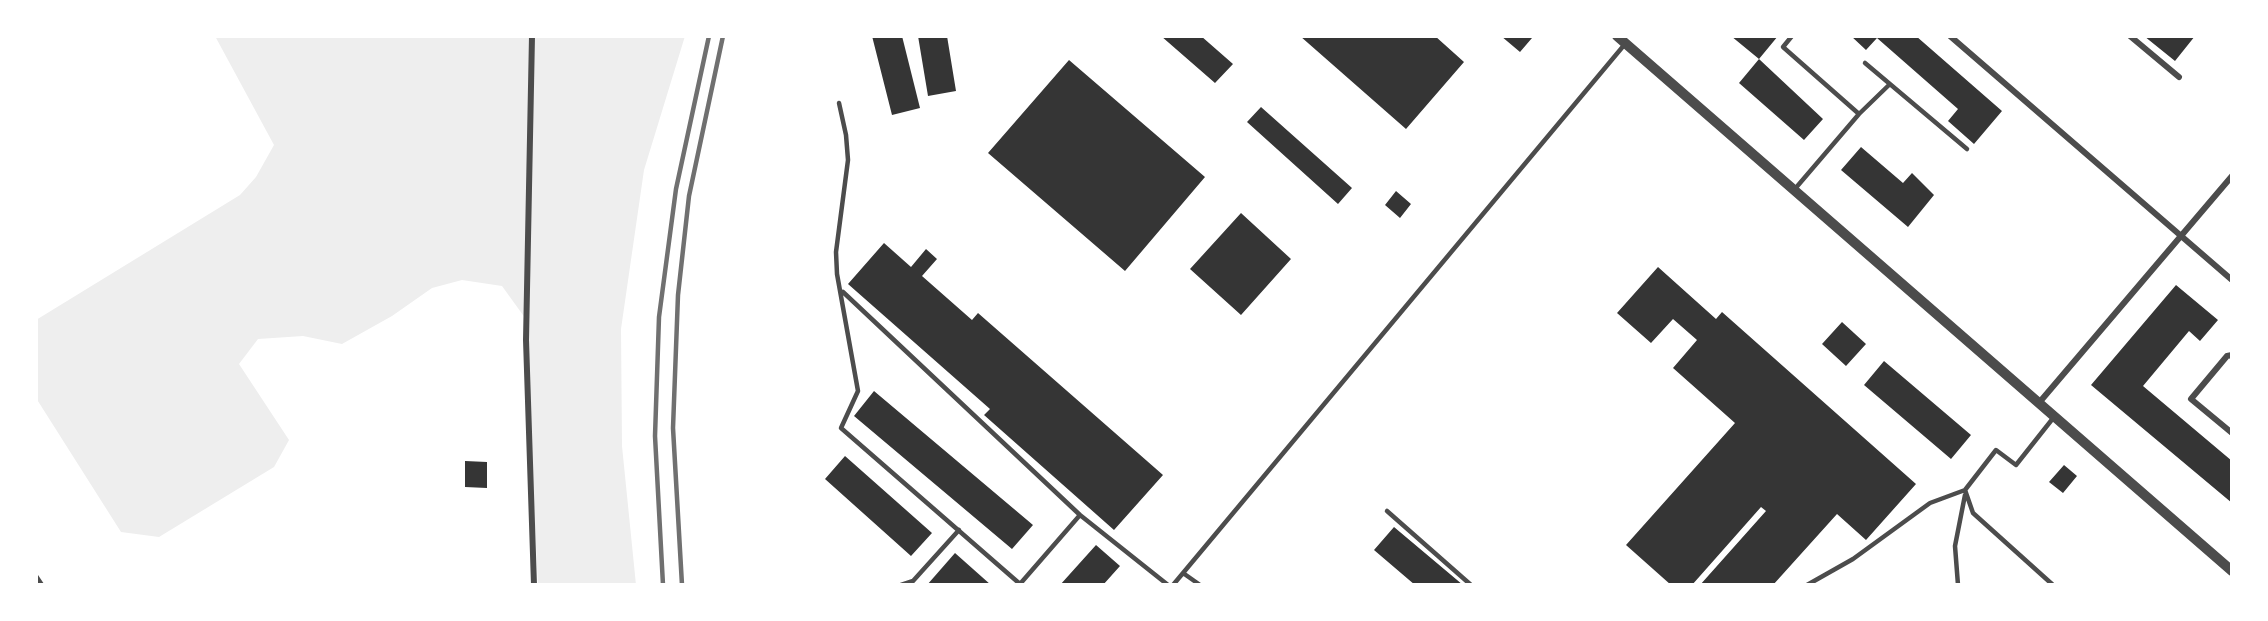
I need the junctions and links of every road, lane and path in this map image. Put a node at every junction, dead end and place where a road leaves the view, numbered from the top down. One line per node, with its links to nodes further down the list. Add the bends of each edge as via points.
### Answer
1 (532, 36): 29 (street, via 526,340)
2 (1792, 36): 10 (lane, via 1783,47)
3 (1950, 36): 14 (street)
4 (2130, 36): 7 (street)
5 (1621, 40): 13 (street); 26 (lane)
6 (1865, 63): 8 (lane)
7 (2179, 77)
8 (1890, 84): 10 (lane); 11 (lane)
9 (838, 103): 16 (lane, via 848,160 836,252)
10 (1859, 114): 13 (lane)
11 (1967, 149)
12 (2232, 176): 14 (street)
13 (1794, 190): 18 (street)
14 (2180, 234): 15 (street); 18 (street)
15 (2232, 280)
16 (841, 291): 23 (lane); 24 (lane, via 858,391 841,428)
17 (2232, 355): 20 (street, via 2191,399)
18 (2038, 404): 19 (street)
19 (2054, 417): 21 (lane, via 2016,465 1996,450); 25 (street)
20 (2232, 433)
21 (1965, 490): 35 (lane, via 1929,503 1853,559); 36 (lane, via 1954,546); 37 (lane, via 1973,513)
22 (1387, 511): 34 (lane)
23 (1080, 515): 24 (lane, via 1020,584); 31 (lane)
24 (959, 530): 30 (lane, via 913,581)
25 (2232, 571)
26 (1183, 573): 32 (lane); 33 (lane)
27 (36, 576): 28 (lane)
28 (42, 585)
29 (534, 585)
30 (901, 585)
31 (1168, 585)
32 (1173, 585)
33 (1200, 585)
34 (1471, 585)
35 (1807, 585)
36 (1958, 585)
37 (2054, 585)

